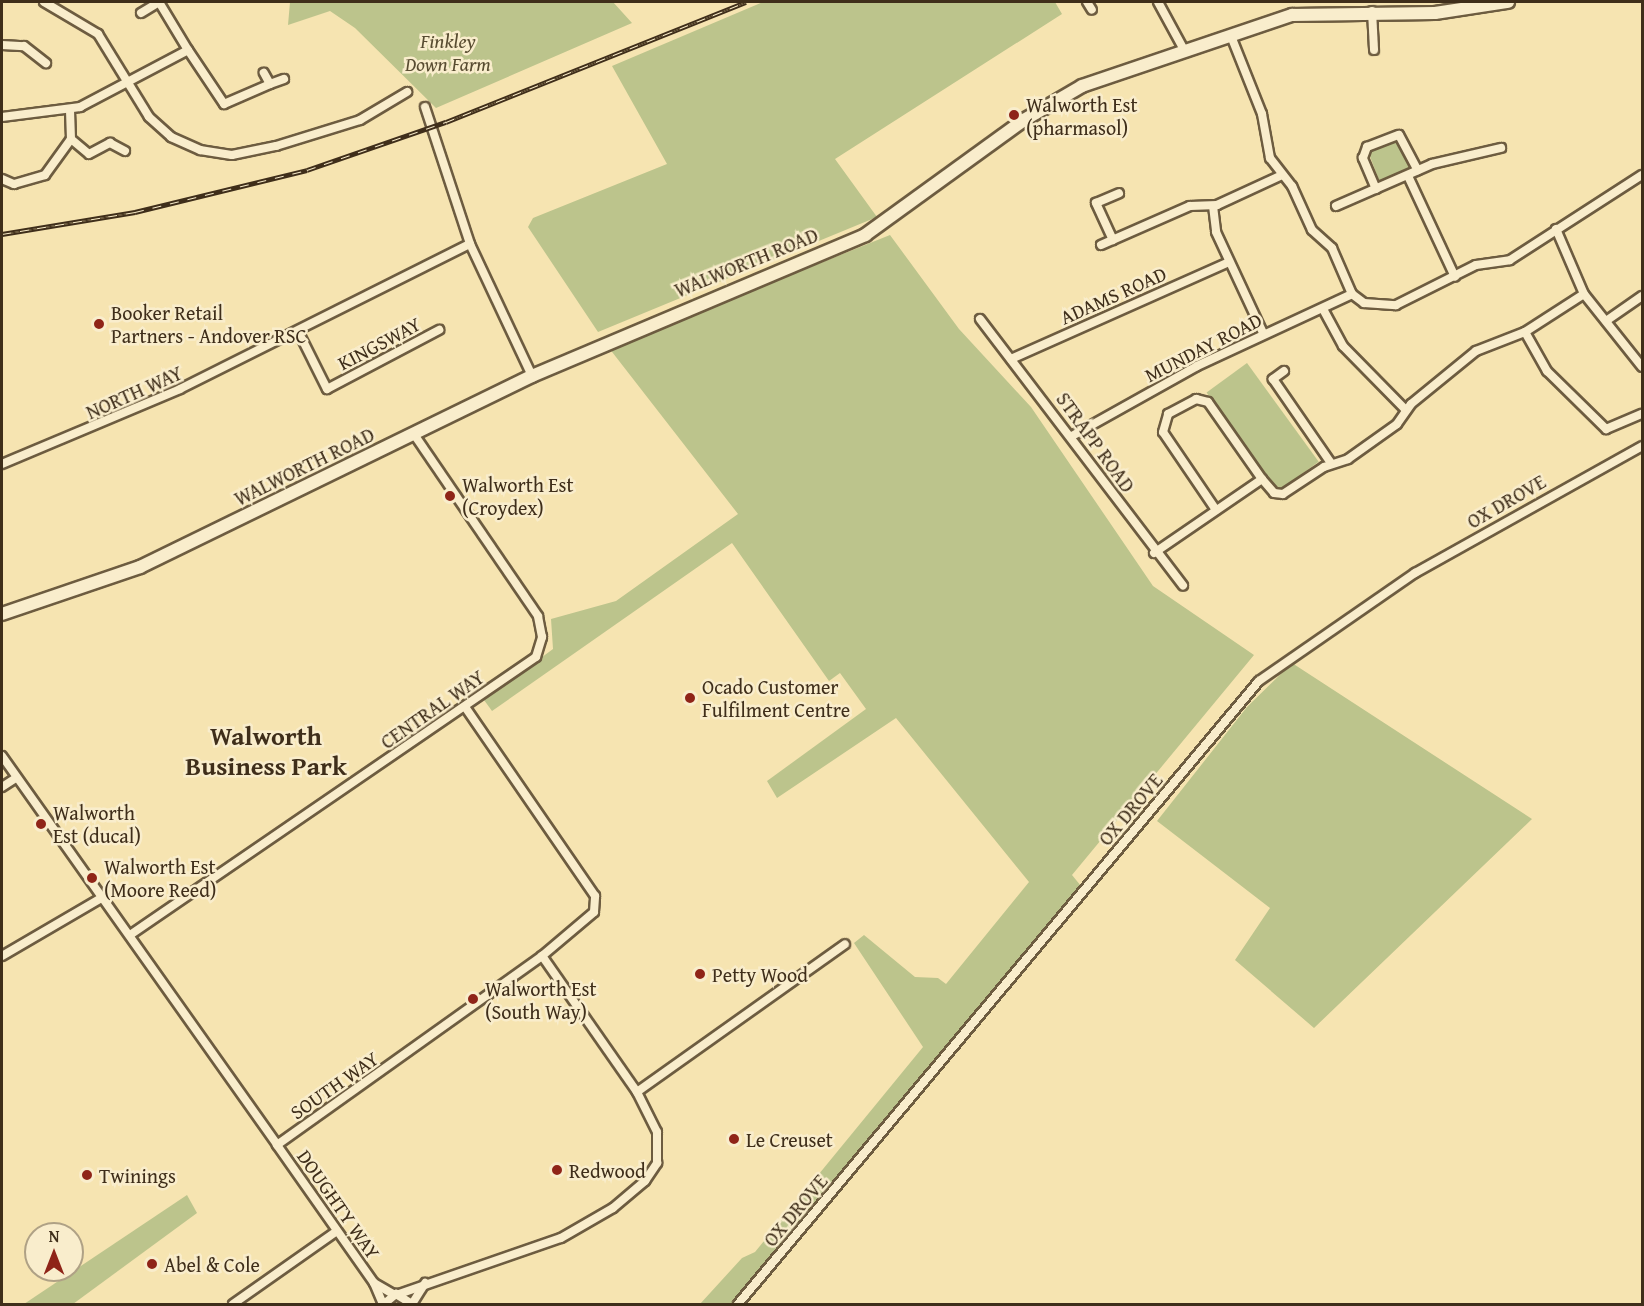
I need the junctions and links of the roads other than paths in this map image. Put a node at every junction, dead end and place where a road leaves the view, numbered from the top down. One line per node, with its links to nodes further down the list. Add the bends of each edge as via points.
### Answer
1 (44, 2): 15 (street, via 98,34)
2 (159, 2): 6 (street); 10 (street)
3 (1158, 2): 9 (street)
4 (1508, 2): 5 (street, WALWORTH ROAD, via 1435,13)
5 (1372, 11): 7 (street, WALWORTH ROAD, via 1292,15); 11 (street)
6 (141, 13)
7 (1231, 36): 9 (street, WALWORTH ROAD); 25 (street, via 1262,114 1268,152)
8 (2, 45): 12 (street, via 24,46)
9 (1183, 48): 52 (street, WALWORTH ROAD, via 1082,86 1024,120 865,235)
10 (188, 50): 15 (street); 16 (street, via 224,104)
11 (1374, 50)
12 (46, 63)
13 (264, 73): 16 (street)
14 (284, 78): 16 (street)
15 (129, 84): 17 (street, via 163,130 190,147 223,154 314,135 389,104); 19 (street)
16 (270, 84)
17 (407, 92)
18 (425, 107): 35 (street)
19 (70, 110): 20 (street); 21 (street)
20 (2, 117)
21 (71, 139): 23 (street, via 89,154 110,143); 28 (street, via 42,178 14,183)
22 (1501, 148): 24 (street)
23 (125, 151)
24 (1418, 170): 27 (street); 29 (street, via 1399,135 1367,147 1363,158)
25 (1282, 175): 31 (street); 39 (street, via 1312,230 1332,248)
26 (1642, 175): 33 (street)
27 (1408, 176): 29 (street); 38 (street)
28 (2, 179)
29 (1376, 189): 32 (street)
30 (1119, 193): 34 (street, via 1096,203)
31 (1213, 206): 34 (street, via 1190,206); 37 (street, via 1211,219)
32 (1335, 206)
33 (1556, 229): 38 (street, via 1510,260 1476,265); 40 (street)
34 (1113, 240): 36 (street)
35 (470, 244): 46 (street, NORTH WAY); 52 (street)
36 (1101, 245)
37 (1229, 262): 48 (street); 49 (street, ADAMS ROAD)
38 (1455, 277): 39 (street, via 1391,306 1365,303)
39 (1352, 294): 42 (street, MUNDAY ROAD)
40 (1584, 294): 44 (street); 47 (street)
41 (1642, 296): 44 (street)
42 (1323, 309): 48 (street, MUNDAY ROAD); 53 (street, via 1343,346)
43 (980, 319): 49 (street, STRAPP ROAD)
44 (1606, 321): 50 (street)
45 (439, 330): 46 (street, KINGSWAY, via 327,389)
46 (298, 331): 58 (street, NORTH WAY, via 126,414)
47 (1525, 332): 53 (street, via 1484,345); 54 (street, via 1547,371 1606,429)
48 (1263, 333): 56 (street, MUNDAY ROAD)
49 (1011, 359): 56 (street, STRAPP ROAD)
50 (1642, 367)
51 (1284, 371): 59 (street, via 1273,379)
52 (532, 376): 55 (street, WALWORTH ROAD)
53 (1406, 410): 59 (street, via 1397,424 1353,457)
54 (1642, 414)
55 (414, 434): 64 (street, WALWORTH ROAD, via 140,567); 65 (street, CENTRAL WAY, via 541,625 536,657)
56 (1072, 436): 62 (street, STRAPP ROAD)
57 (1642, 446): 83 (street, OX DROVE, via 1415,573 1259,681)
58 (2, 464)
59 (1331, 464): 60 (street, via 1283,494 1274,493)
60 (1262, 479): 61 (street); 61 (street, via 1208,402 1196,399 1168,414 1163,432)
61 (1216, 510): 62 (street)
62 (1154, 553): 63 (street, STRAPP ROAD)
63 (1183, 585)
64 (2, 614)
65 (465, 707): 70 (street, CENTRAL WAY); 73 (street, SOUTH WAY, via 595,896 590,918)
66 (2, 756): 67 (street)
67 (16, 778): 68 (street); 69 (street)
68 (2, 787)
69 (104, 897): 70 (street); 72 (street)
70 (130, 935): 75 (street)
71 (844, 944): 74 (street)
72 (2, 956)
73 (542, 956): 74 (street); 75 (street, SOUTH WAY)
74 (637, 1092): 78 (street, via 657,1132 659,1153 652,1174 636,1190 561,1238)
75 (277, 1145): 76 (street, DOUGHTY WAY)
76 (337, 1231): 77 (street, DOUGHTY WAY); 81 (street)
77 (374, 1283): 79 (street, DOUGHTY WAY); 82 (street, DOUGHTY WAY)
78 (425, 1283): 79 (street); 80 (street)
79 (396, 1294): 80 (street, DOUGHTY WAY); 82 (street)
80 (412, 1304)
81 (233, 1305)
82 (383, 1305)
83 (738, 1305)

